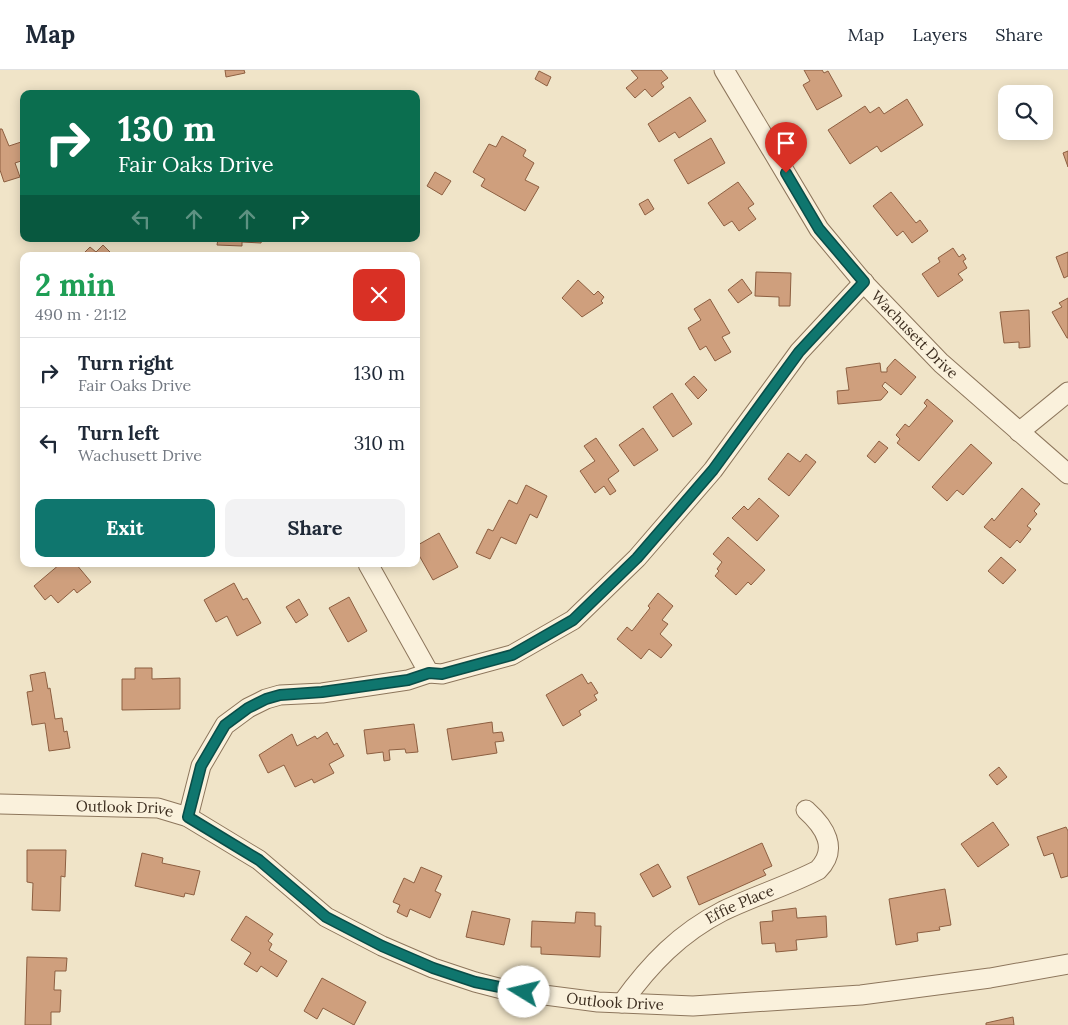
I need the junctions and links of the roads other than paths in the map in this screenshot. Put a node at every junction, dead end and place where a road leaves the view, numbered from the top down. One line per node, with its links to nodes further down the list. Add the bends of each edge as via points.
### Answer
1 (724, 70): 2 (street, Wachusett Drive, via 819,229)
2 (864, 282): 4 (street, Wachusett Drive, via 941,363); 7 (street, via 799,352 713,470 637,558 573,620 512,655 442,674)
3 (1068, 392): 4 (street)
4 (1019, 432): 5 (street, Wachusett Drive)
5 (1068, 474)
6 (370, 567): 7 (street)
7 (429, 673): 10 (street, via 408,680 280,695 248,708 225,725 201,766)
8 (0, 804): 10 (street, Outlook Drive, via 158,808)
9 (806, 810): 12 (street, Effie Place, via 818,821 828,843 826,863 818,870 702,923 670,946 643,974)
10 (188, 817): 12 (street, Outlook Drive, via 259,860 326,917 433,968 506,990)
11 (1068, 964): 12 (street, Outlook Drive, via 861,995 693,1006)
12 (622, 1003)

